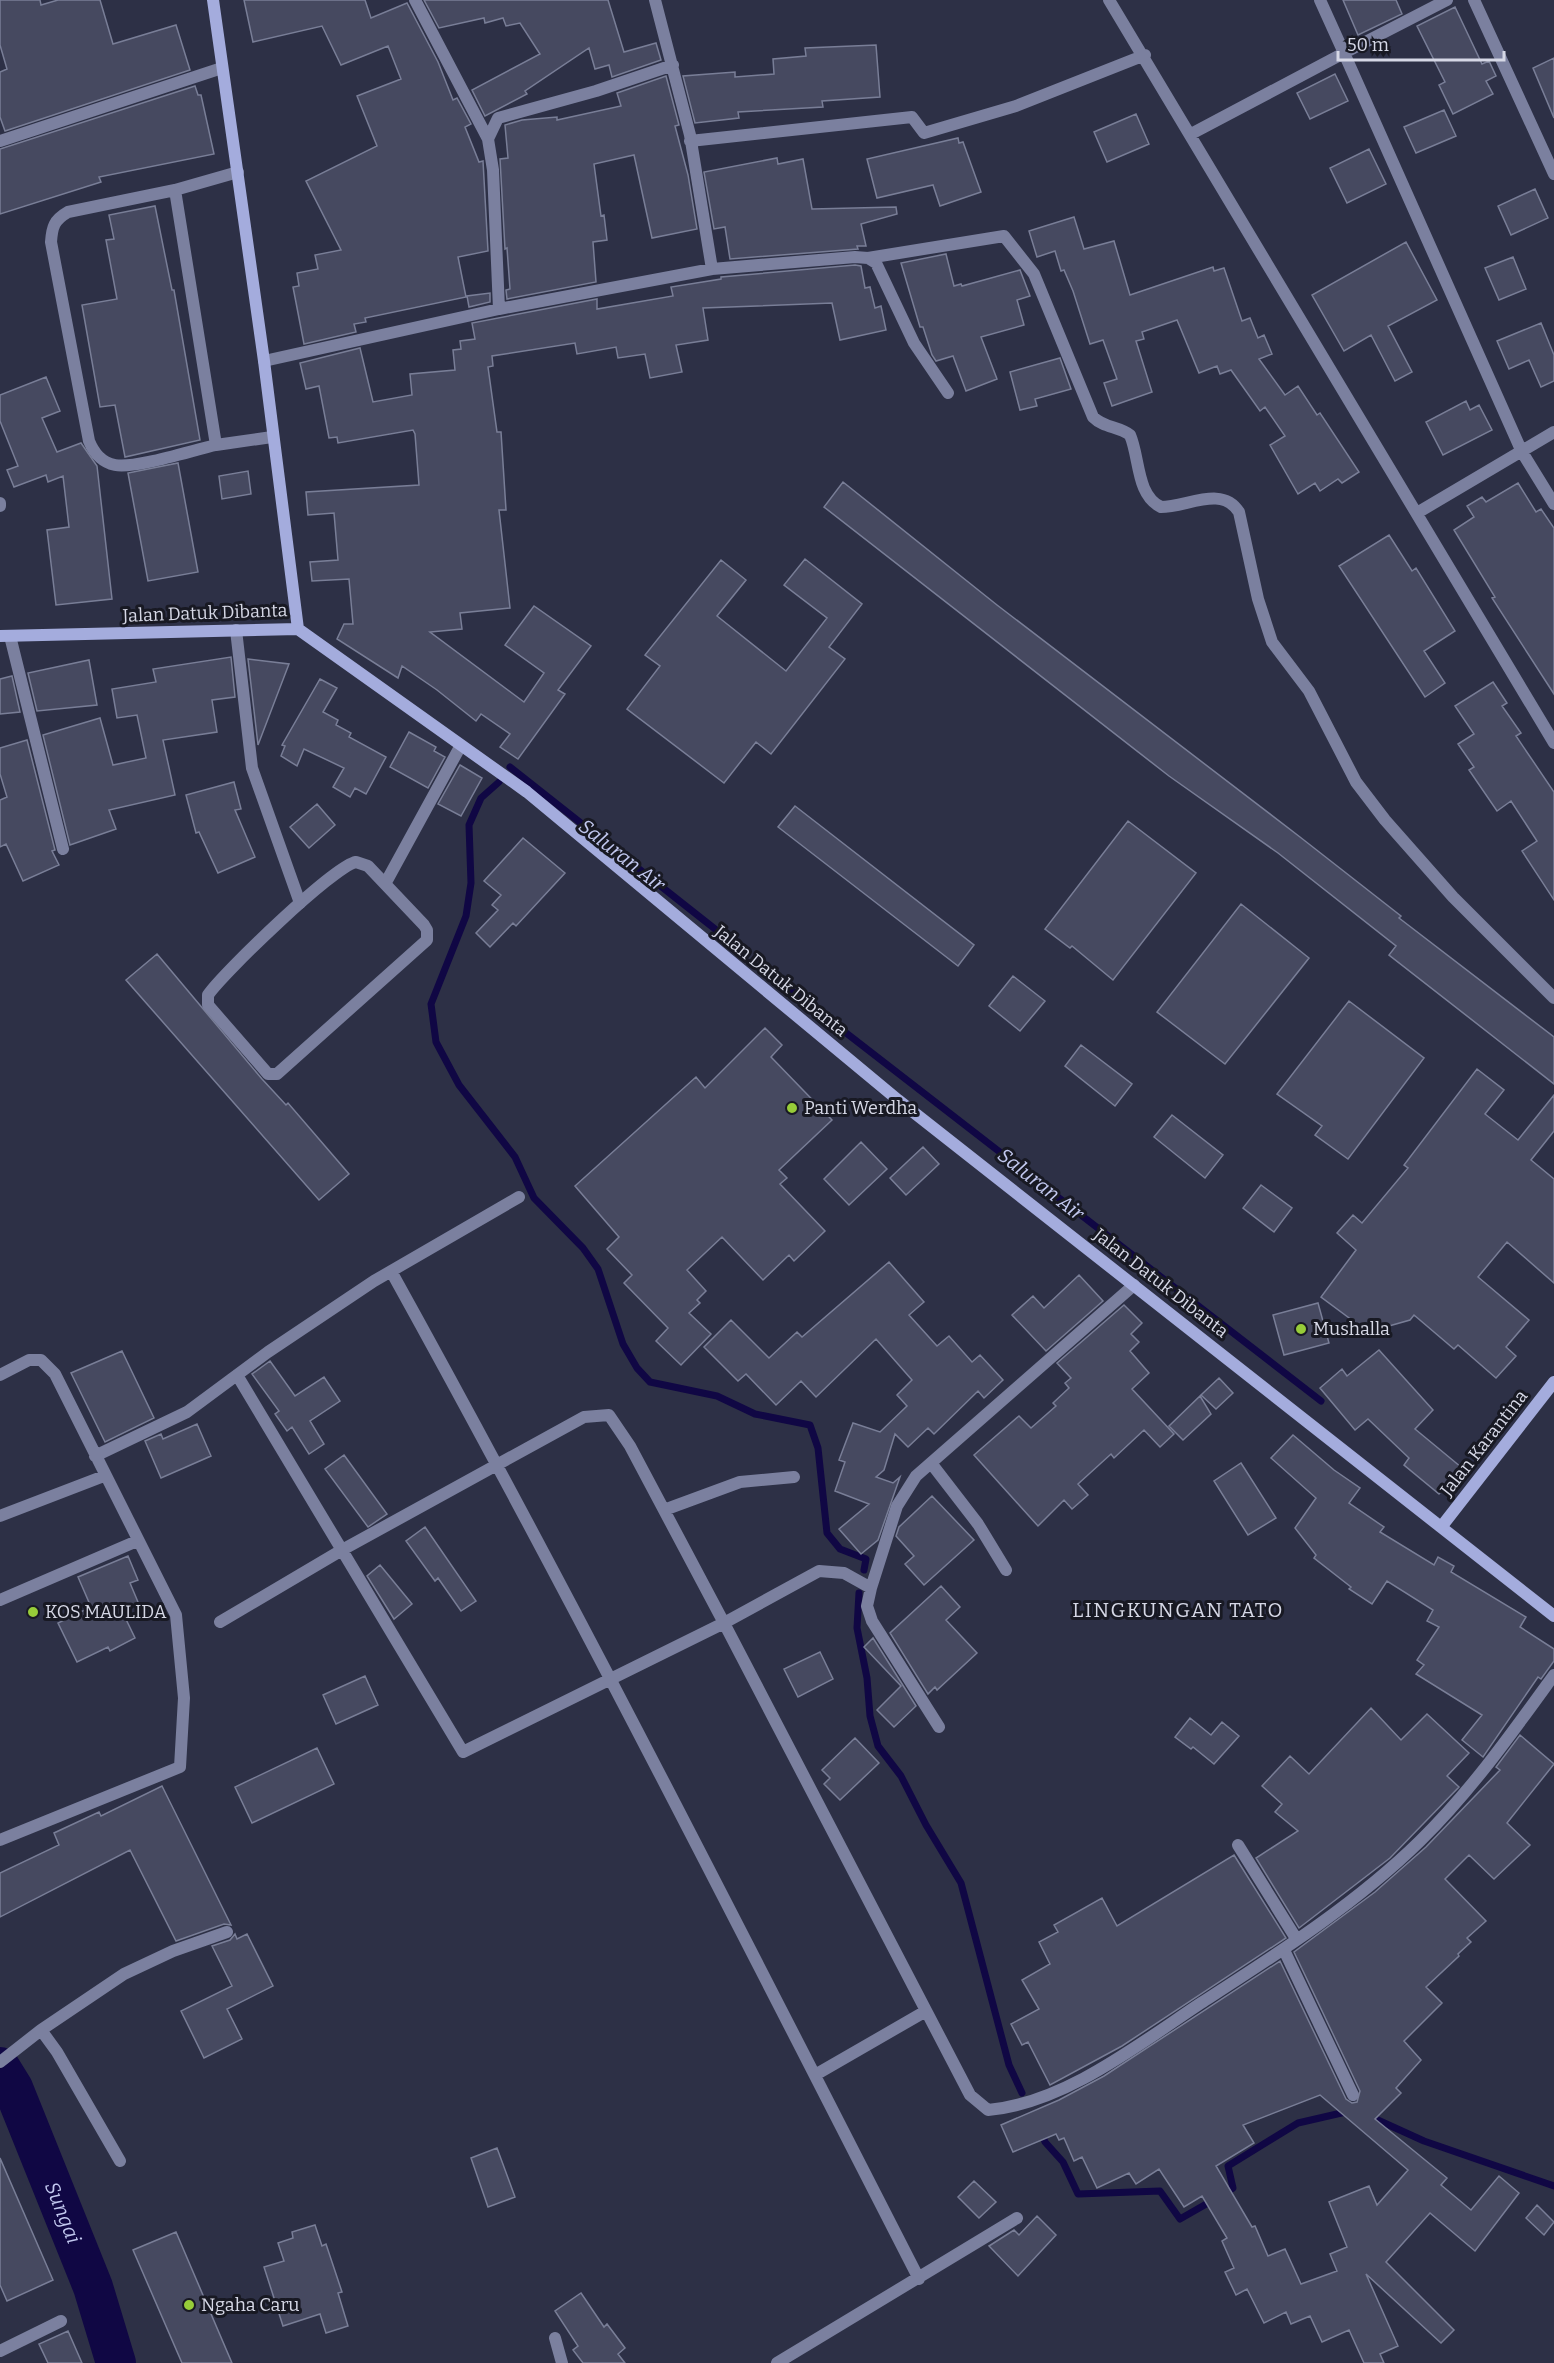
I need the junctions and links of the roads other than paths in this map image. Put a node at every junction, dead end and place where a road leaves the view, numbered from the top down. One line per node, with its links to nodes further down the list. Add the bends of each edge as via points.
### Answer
1 (213, 0): 11 (main road)
2 (415, 0): 13 (street)
3 (655, 0): 10 (street)
4 (1110, 0): 9 (street)
5 (1320, 0): 8 (street)
6 (1447, 0): 8 (street)
7 (1474, 0): 17 (street)
8 (1344, 53): 12 (street); 27 (street)
9 (1145, 55): 12 (street); 15 (street, via 1005,110 924,133 912,117)
10 (673, 64): 13 (street, via 596,92 498,118); 15 (street)
11 (222, 68): 14 (street); 16 (main road)
12 (1191, 134): 29 (street)
13 (488, 139): 21 (street)
14 (0, 141)
15 (690, 141): 20 (street)
16 (238, 172): 18 (street); 22 (main road)
17 (1554, 174)
18 (175, 190): 26 (street); 26 (street, via 68,212 52,226 51,242 94,452 108,462 124,465)
19 (867, 258): 20 (street); 23 (street, via 876,263 914,343); 38 (street, via 1004,236 1034,274 1093,417 1130,435 1148,497 1161,507 1220,497 1234,504 1272,642 1309,691 1356,782 1453,897)
20 (712, 269): 21 (street)
21 (499, 309): 22 (street)
22 (264, 361): 25 (main road)
23 (948, 393)
24 (1554, 432): 27 (street)
25 (272, 437): 26 (street); 30 (main road)
26 (216, 445)
27 (1522, 452): 28 (street); 29 (street)
28 (1554, 504)
29 (1417, 513): 33 (street)
30 (298, 628): 31 (main road, Jalan Datuk Dibanta); 34 (main road, Jalan Datuk Dibanta)
31 (236, 630): 32 (main road, Jalan Datuk Dibanta); 37 (street, via 252,768)
32 (5, 636): 35 (street)
33 (1554, 743)
34 (460, 747): 36 (street); 41 (main road, Jalan Datuk Dibanta, via 527,792 898,1100)
35 (63, 849)
36 (385, 884): 37 (street, via 368,866 348,863); 37 (street, via 427,930 427,940 273,1076 264,1071 207,999)
37 (300, 903)
38 (1554, 998)
39 (519, 1197): 40 (street)
40 (391, 1271): 43 (street); 47 (street)
41 (1134, 1285): 46 (street); 52 (main road, Jalan Datuk Dibanta)
42 (0, 1375): 45 (street, via 29,1360 41,1360 55,1374)
43 (237, 1375): 45 (street, via 187,1412); 54 (street)
44 (1554, 1382): 52 (main road, Jalan Karantina)
45 (95, 1456): 48 (street)
46 (931, 1463): 55 (street, via 978,1524); 56 (street, via 916,1476 897,1506)
47 (498, 1464): 50 (street, via 584,1417 609,1415); 54 (street); 62 (street)
48 (104, 1476): 51 (street); 53 (street)
49 (794, 1477): 50 (street, via 740,1482)
50 (664, 1510): 60 (street)
51 (0, 1516)
52 (1442, 1526): 58 (main road, Jalan Datuk Dibanta)
53 (137, 1541): 57 (street); 64 (street, via 176,1615 184,1698 180,1767)
54 (342, 1550): 59 (street); 62 (street, via 463,1752)
55 (1006, 1570)
56 (871, 1588): 60 (street, via 844,1573 819,1571); 63 (street, via 867,1606 872,1621)
57 (0, 1600)
58 (1554, 1616)
59 (220, 1622)
60 (724, 1623): 62 (street); 69 (street)
61 (1554, 1675): 67 (street, via 1487,1766 1420,1841 1389,1870)
62 (611, 1679): 72 (street)
63 (939, 1727)
64 (0, 1840)
65 (1238, 1845): 67 (street)
66 (227, 1932): 70 (street, via 124,1974)
67 (1297, 1940): 68 (street)
68 (1284, 1950): 69 (street, via 1101,2069 1033,2101 1004,2108 988,2110 970,2095); 73 (street)
69 (926, 2011): 72 (street)
70 (41, 2030): 71 (street); 74 (street)
71 (0, 2062)
72 (815, 2075): 76 (street)
73 (1353, 2095)
74 (120, 2161)
75 (1017, 2218): 76 (street)
76 (919, 2279): 81 (street)
77 (61, 2321): 79 (street)
78 (555, 2338): 80 (street)
79 (0, 2351)
80 (562, 2363)
81 (777, 2363)

